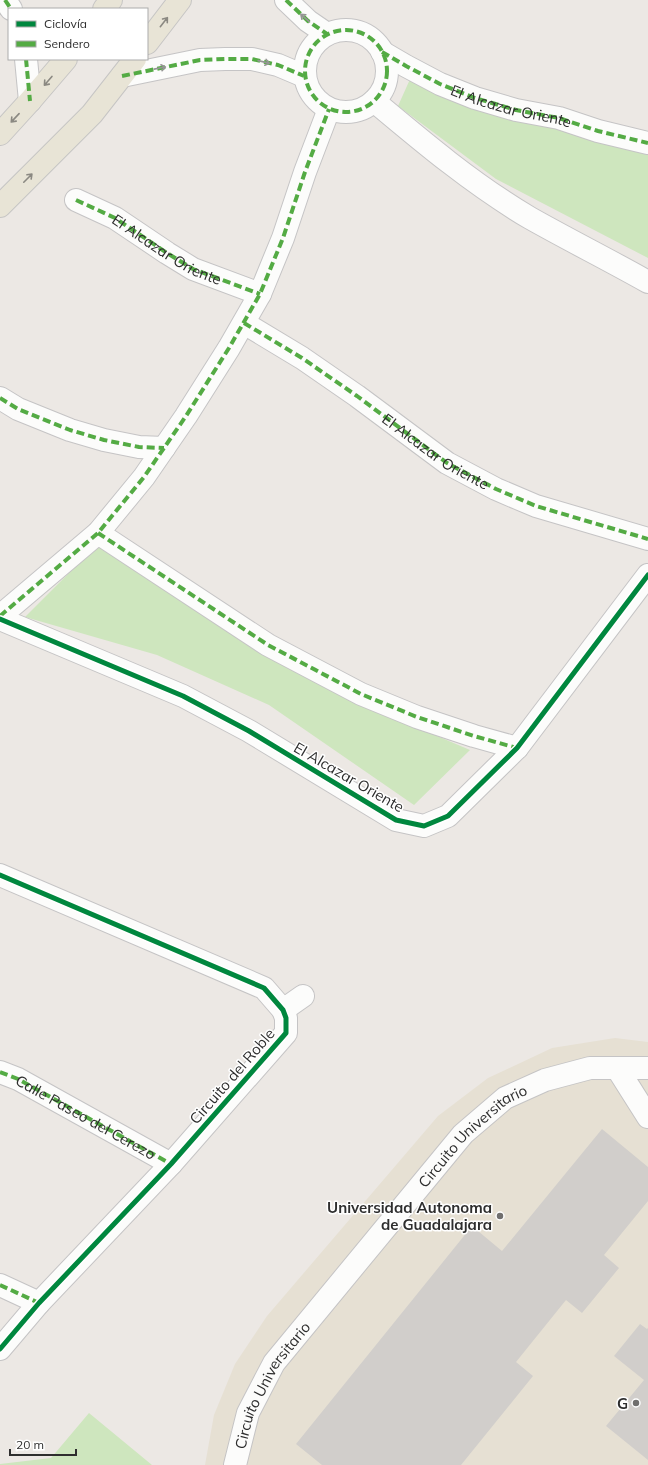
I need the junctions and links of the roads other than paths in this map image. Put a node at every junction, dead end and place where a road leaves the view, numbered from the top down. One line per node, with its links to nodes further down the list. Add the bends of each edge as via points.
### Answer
1 (111, 0): 4 (main road)
2 (180, 0): 6 (main road, one-way to 2)
3 (286, 0): 5 (street, one-way to 3, via 308,21)
4 (105, 8)
5 (327, 34): 7 (street, via 342,30 358,32 372,40); 11 (street, via 314,44 306,59)
6 (148, 43)
7 (382, 52): 13 (street, via 387,78); 16 (street, El Alcazar Oriente, via 440,84 475,98)
8 (26, 60): 12 (street)
9 (65, 60): 12 (main road, one-way to 12)
10 (129, 67): 11 (street, one-way to 11, via 200,60 252,59 278,65); 18 (main road, one-way to 10, via 92,114)
11 (304, 76): 14 (street, via 308,89 317,101)
12 (30, 101): 15 (main road, one-way to 15)
13 (374, 101): 14 (street, via 353,112); 19 (street, via 493,194 530,218)
14 (329, 109): 20 (street, El Alcazar Oriente)
15 (0, 134)
16 (648, 142)
17 (76, 200): 20 (street, El Alcazar Oriente, via 115,218 193,269)
18 (0, 206)
19 (648, 282)
20 (260, 294): 21 (street, El Alcazar Oriente)
21 (244, 323): 23 (street, El Alcazar Oriente); 25 (street, El Alcazar Oriente, via 302,358 447,463 496,489 536,506)
22 (0, 398): 23 (street, via 18,409 70,430 139,447)
23 (164, 448): 24 (street, El Alcazar Oriente)
24 (98, 533): 27 (street, El Alcazar Oriente); 28 (street, via 268,645 361,694 416,717)
25 (648, 539)
26 (648, 575): 28 (street, El Alcazar Oriente)
27 (0, 617): 28 (street, El Alcazar Oriente, via 183,696 249,731 396,820 424,826 448,816)
28 (517, 748)
29 (0, 875): 31 (street, via 264,988)
30 (303, 996): 31 (street)
31 (283, 1010): 36 (street, Circuito del Roble, via 286,1033)
32 (617, 1068): 33 (street, Circuito Universitario); 35 (street); 40 (street, Circuito Universitario, via 590,1068 545,1080 505,1098 463,1134 274,1363 248,1413)
33 (648, 1068)
34 (0, 1072): 36 (street, Calle Paseo del Cerezo, via 18,1079)
35 (648, 1117)
36 (171, 1164): 38 (street, Circuito del Roble)
37 (0, 1285): 38 (street)
38 (39, 1303): 39 (street, Circuito del Roble)
39 (0, 1349)
40 (235, 1465)

